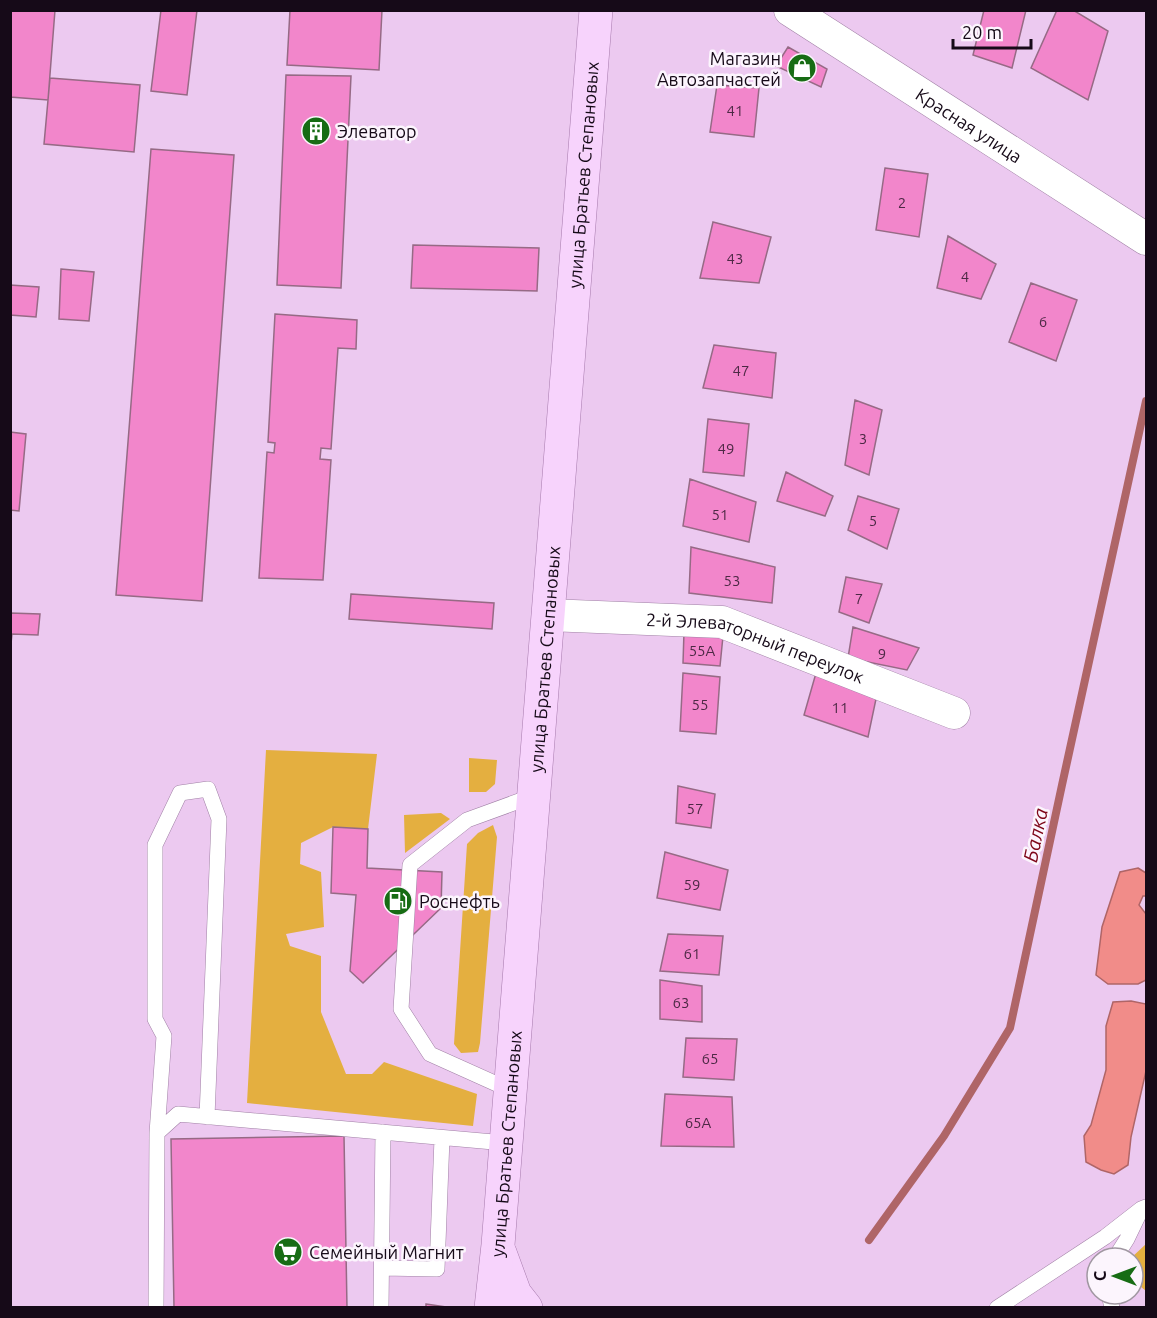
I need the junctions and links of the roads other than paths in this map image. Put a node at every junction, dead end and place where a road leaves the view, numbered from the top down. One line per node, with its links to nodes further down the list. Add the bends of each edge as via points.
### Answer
1 (596, 10): 4 (main road, улица Братьев Степановых)
2 (790, 10): 3 (street, Красная улица)
3 (1146, 239)
4 (548, 615): 5 (street, 2-й Элеваторный переулок, via 722,622); 6 (main road, улица Братьев Степановых)
5 (954, 713)
6 (533, 796): 7 (main road, улица Братьев Степановых); 7 (lane, via 467,820 410,866 401,1009 430,1054)
7 (510, 1090): 12 (main road, улица Братьев Степановых)
8 (207, 1117): 9 (lane); 10 (lane, via 178,1114); 10 (lane, via 219,819 208,789 180,793 155,845 154,1019 164,1036)
9 (383, 1132): 11 (lane); 16 (lane)
10 (157, 1133): 17 (lane)
11 (442, 1138): 12 (lane); 16 (lane, via 437,1269)
12 (505, 1143): 14 (main road, улица Братьев Степановых)
13 (1144, 1208): 15 (lane); 21 (lane)
14 (498, 1245): 19 (main road, улица Братьев Степановых); 20 (main road, via 514,1294)
15 (1123, 1246)
16 (382, 1268): 18 (lane)
17 (156, 1308)
18 (381, 1308)
19 (491, 1308)
20 (526, 1308)
21 (997, 1308)

